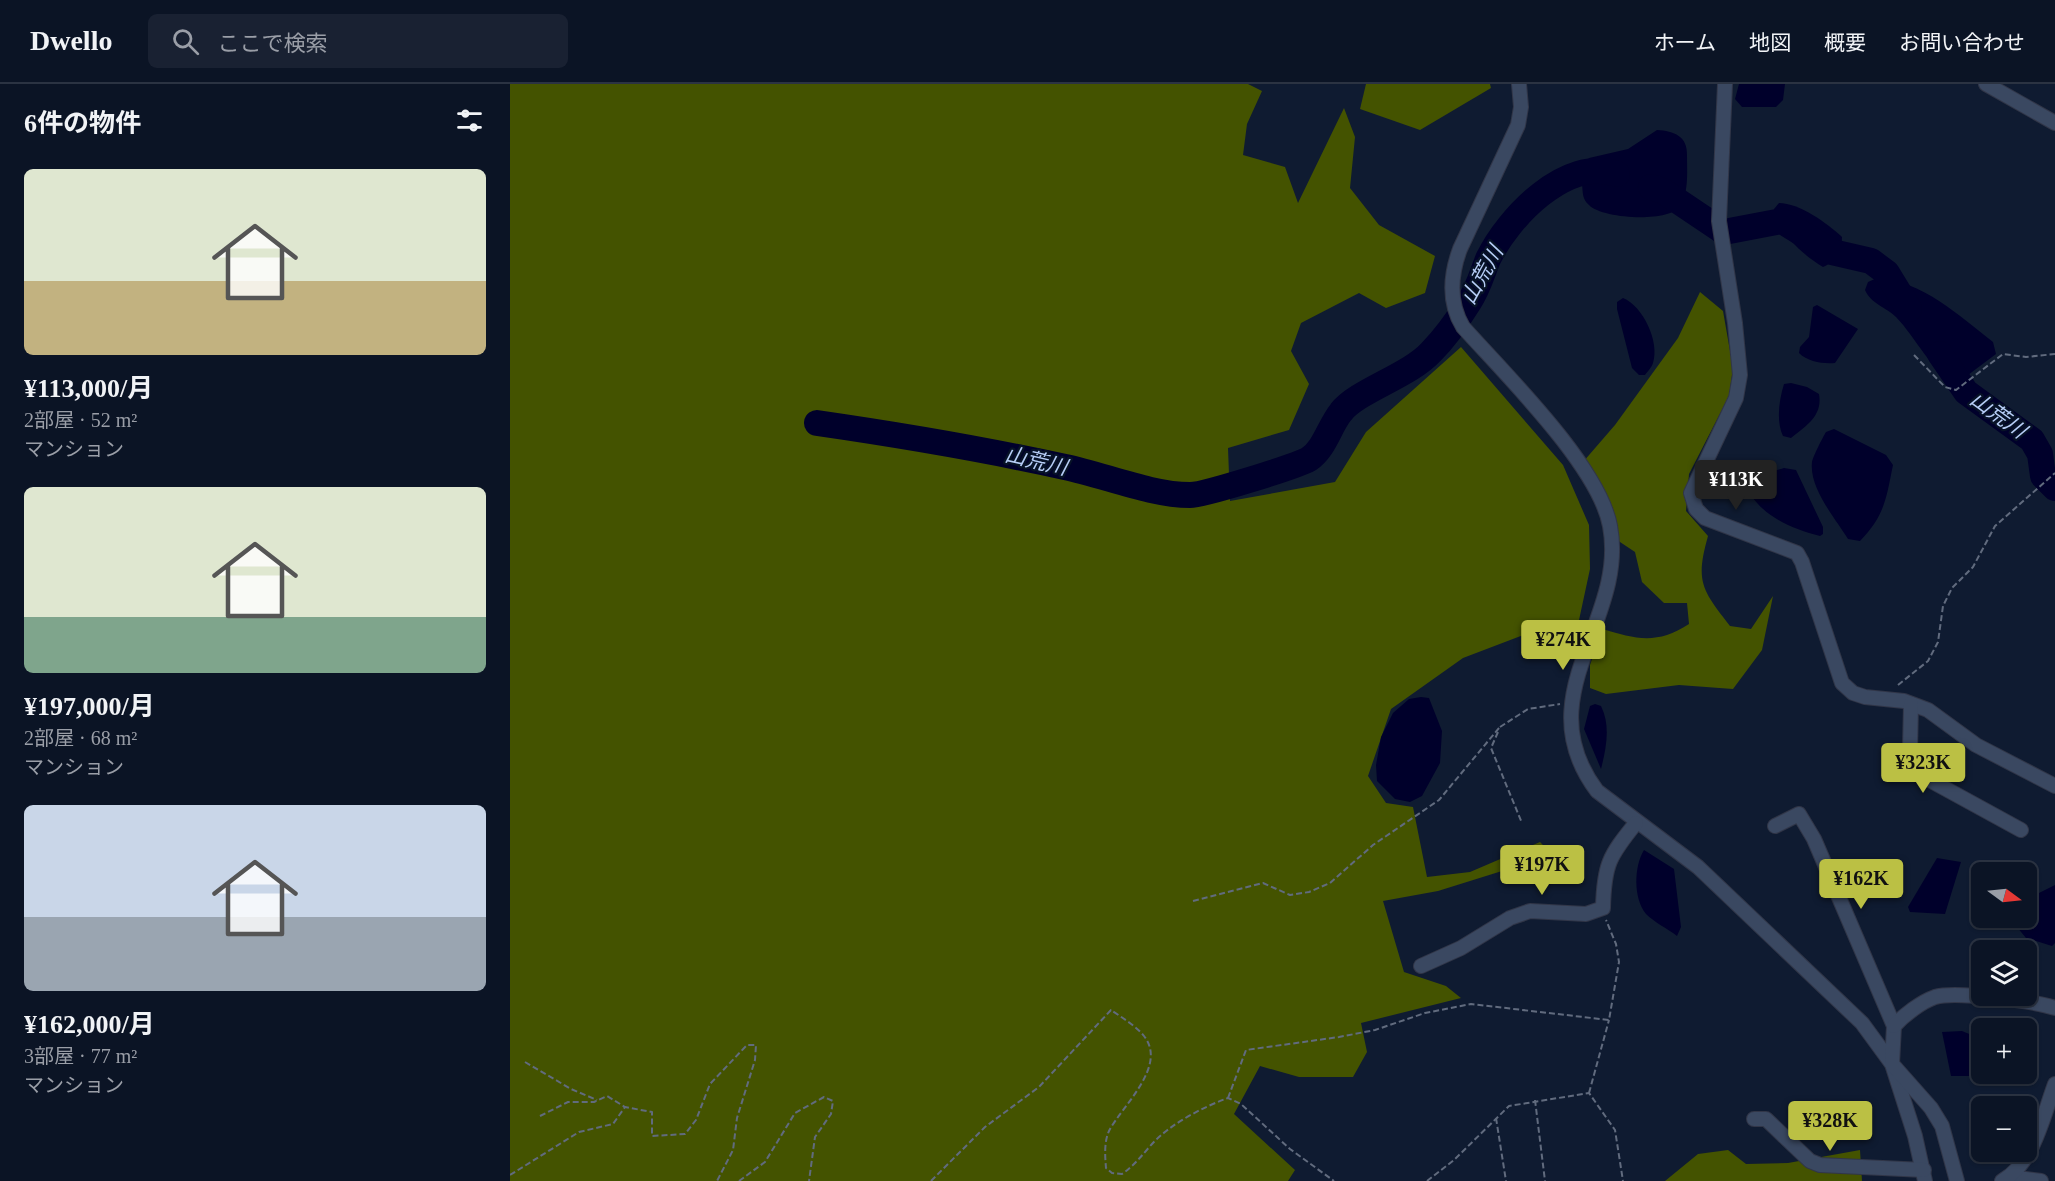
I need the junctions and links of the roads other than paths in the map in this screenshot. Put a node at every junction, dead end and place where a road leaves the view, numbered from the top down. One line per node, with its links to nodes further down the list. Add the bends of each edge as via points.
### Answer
1 (1519, 84): 7 (street, via 1518,125 1453,268 1454,312 1543,417 1603,502 1610,526 1610,574 1572,701 1570,724 1574,750 1585,775 1597,791)
2 (1725, 84): 5 (street, via 1719,221 1740,375 1736,398 1691,493 1696,509 1705,518 1797,553 1842,683 1853,693)
3 (1986, 84): 4 (street)
4 (2055, 123)
5 (1911, 704): 6 (street, via 1946,721 1976,745); 9 (street, via 1910,750 1915,772)
6 (2055, 786)
7 (1636, 823): 10 (street, via 1614,849 1606,867 1603,908 1586,914 1530,911); 13 (street, via 1698,867 1765,929 1862,1023)
8 (1776, 826): 12 (street, via 1799,814 1814,839)
9 (2021, 830)
10 (1421, 966)
11 (2055, 1008): 12 (street, via 2006,998 1936,997 1903,1016)
12 (1894, 1026): 13 (street)
13 (1892, 1064): 16 (street); 18 (street, via 1942,1126)
14 (2055, 1084): 17 (street, via 2031,1148 2021,1166)
15 (1754, 1119): 16 (street, via 1766,1119 1810,1161 1820,1165)
16 (1924, 1175)
17 (2006, 1179): 19 (street)
18 (1957, 1181)
19 (2041, 1181)

